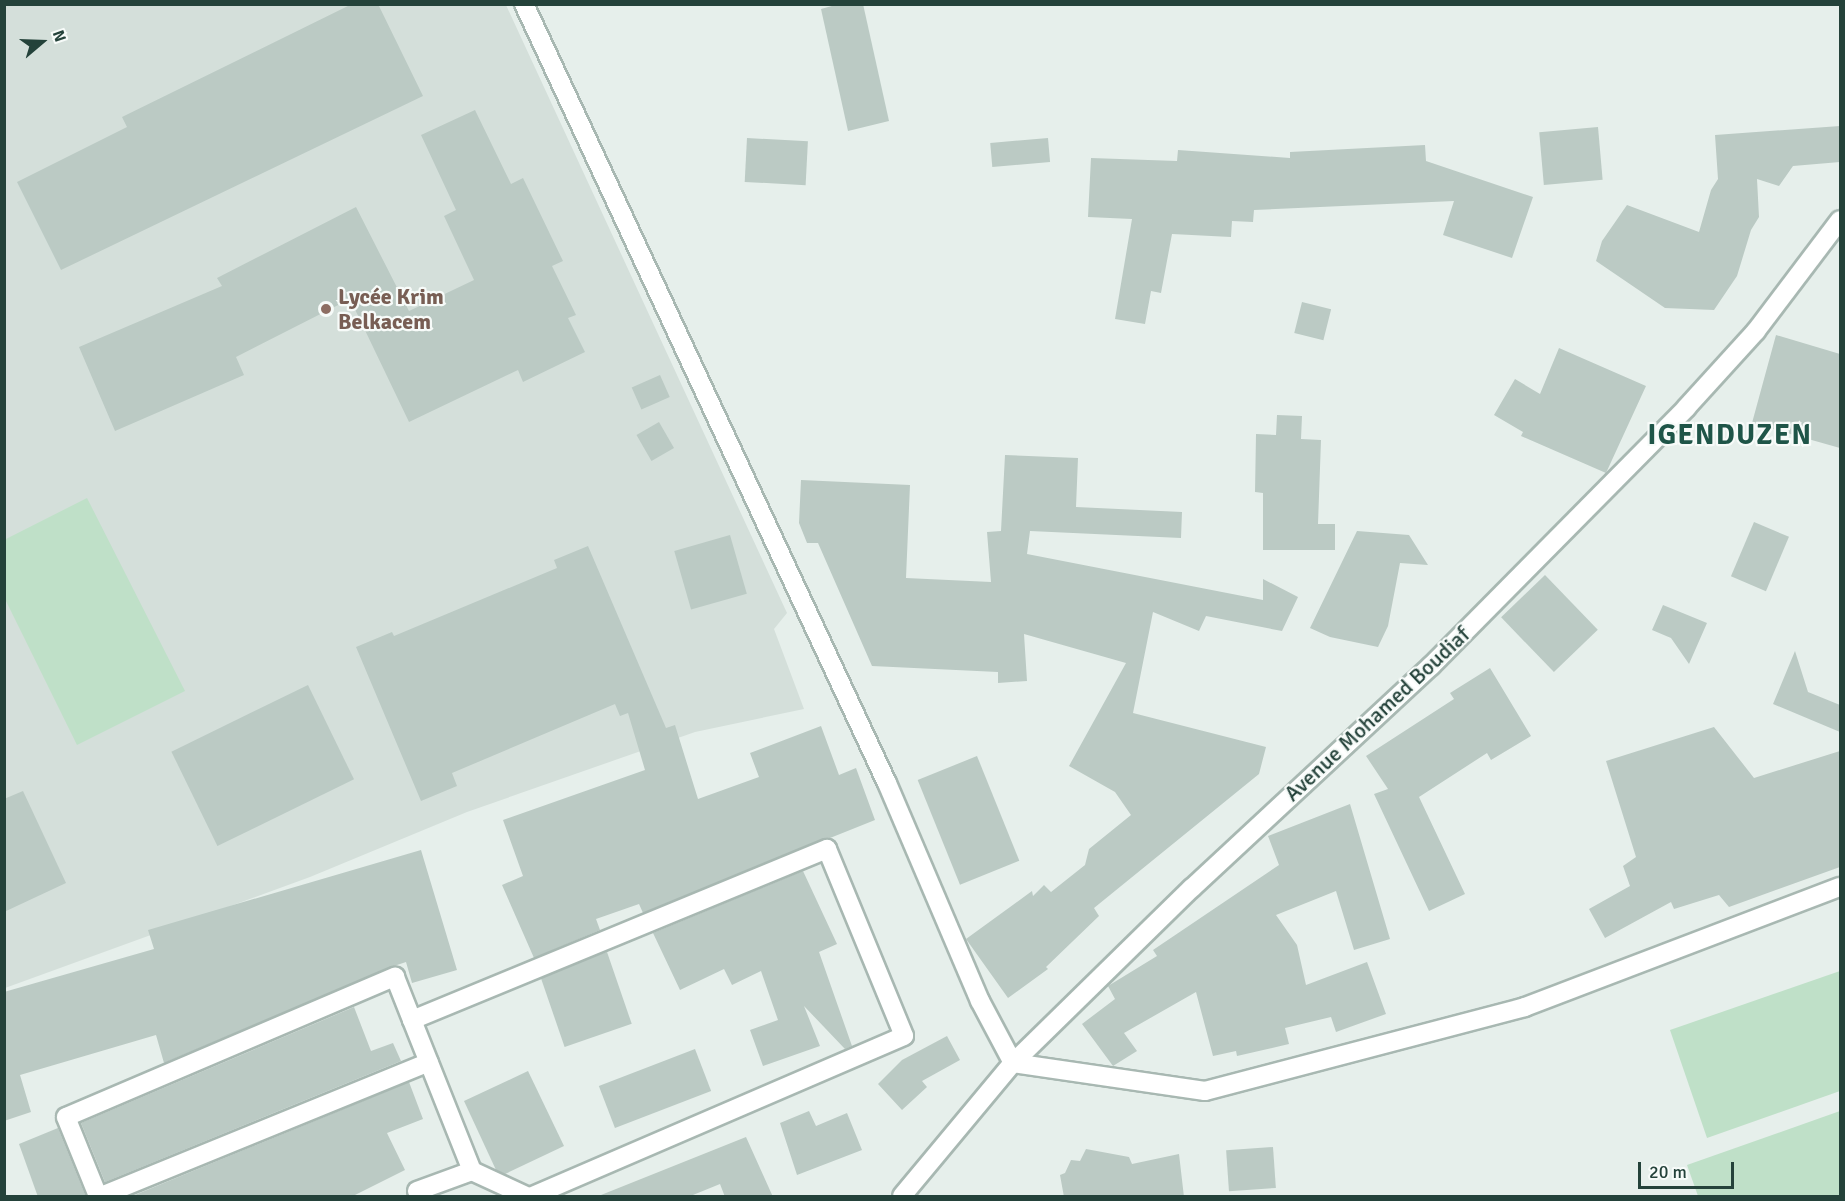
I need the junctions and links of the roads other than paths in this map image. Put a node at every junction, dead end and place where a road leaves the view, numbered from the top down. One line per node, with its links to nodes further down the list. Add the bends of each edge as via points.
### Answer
1 (524, 4): 6 (street, via 887,783 980,1001)
2 (1840, 220): 6 (street, Avenue Mohamed Boudiaf, via 1756,331 1686,408 1431,666 1192,888)
3 (1840, 887): 6 (street, via 1525,1007 1205,1091)
4 (412, 1020): 5 (street); 9 (street, via 395,977 66,1117); 11 (street, via 827,849 904,1036)
5 (429, 1062): 7 (street); 9 (street)
6 (1013, 1063): 12 (street, Avenue Mohamed Boudiaf)
7 (472, 1171): 8 (street); 10 (street)
8 (414, 1195)
9 (99, 1197)
10 (526, 1197)
11 (532, 1197)
12 (902, 1197)

